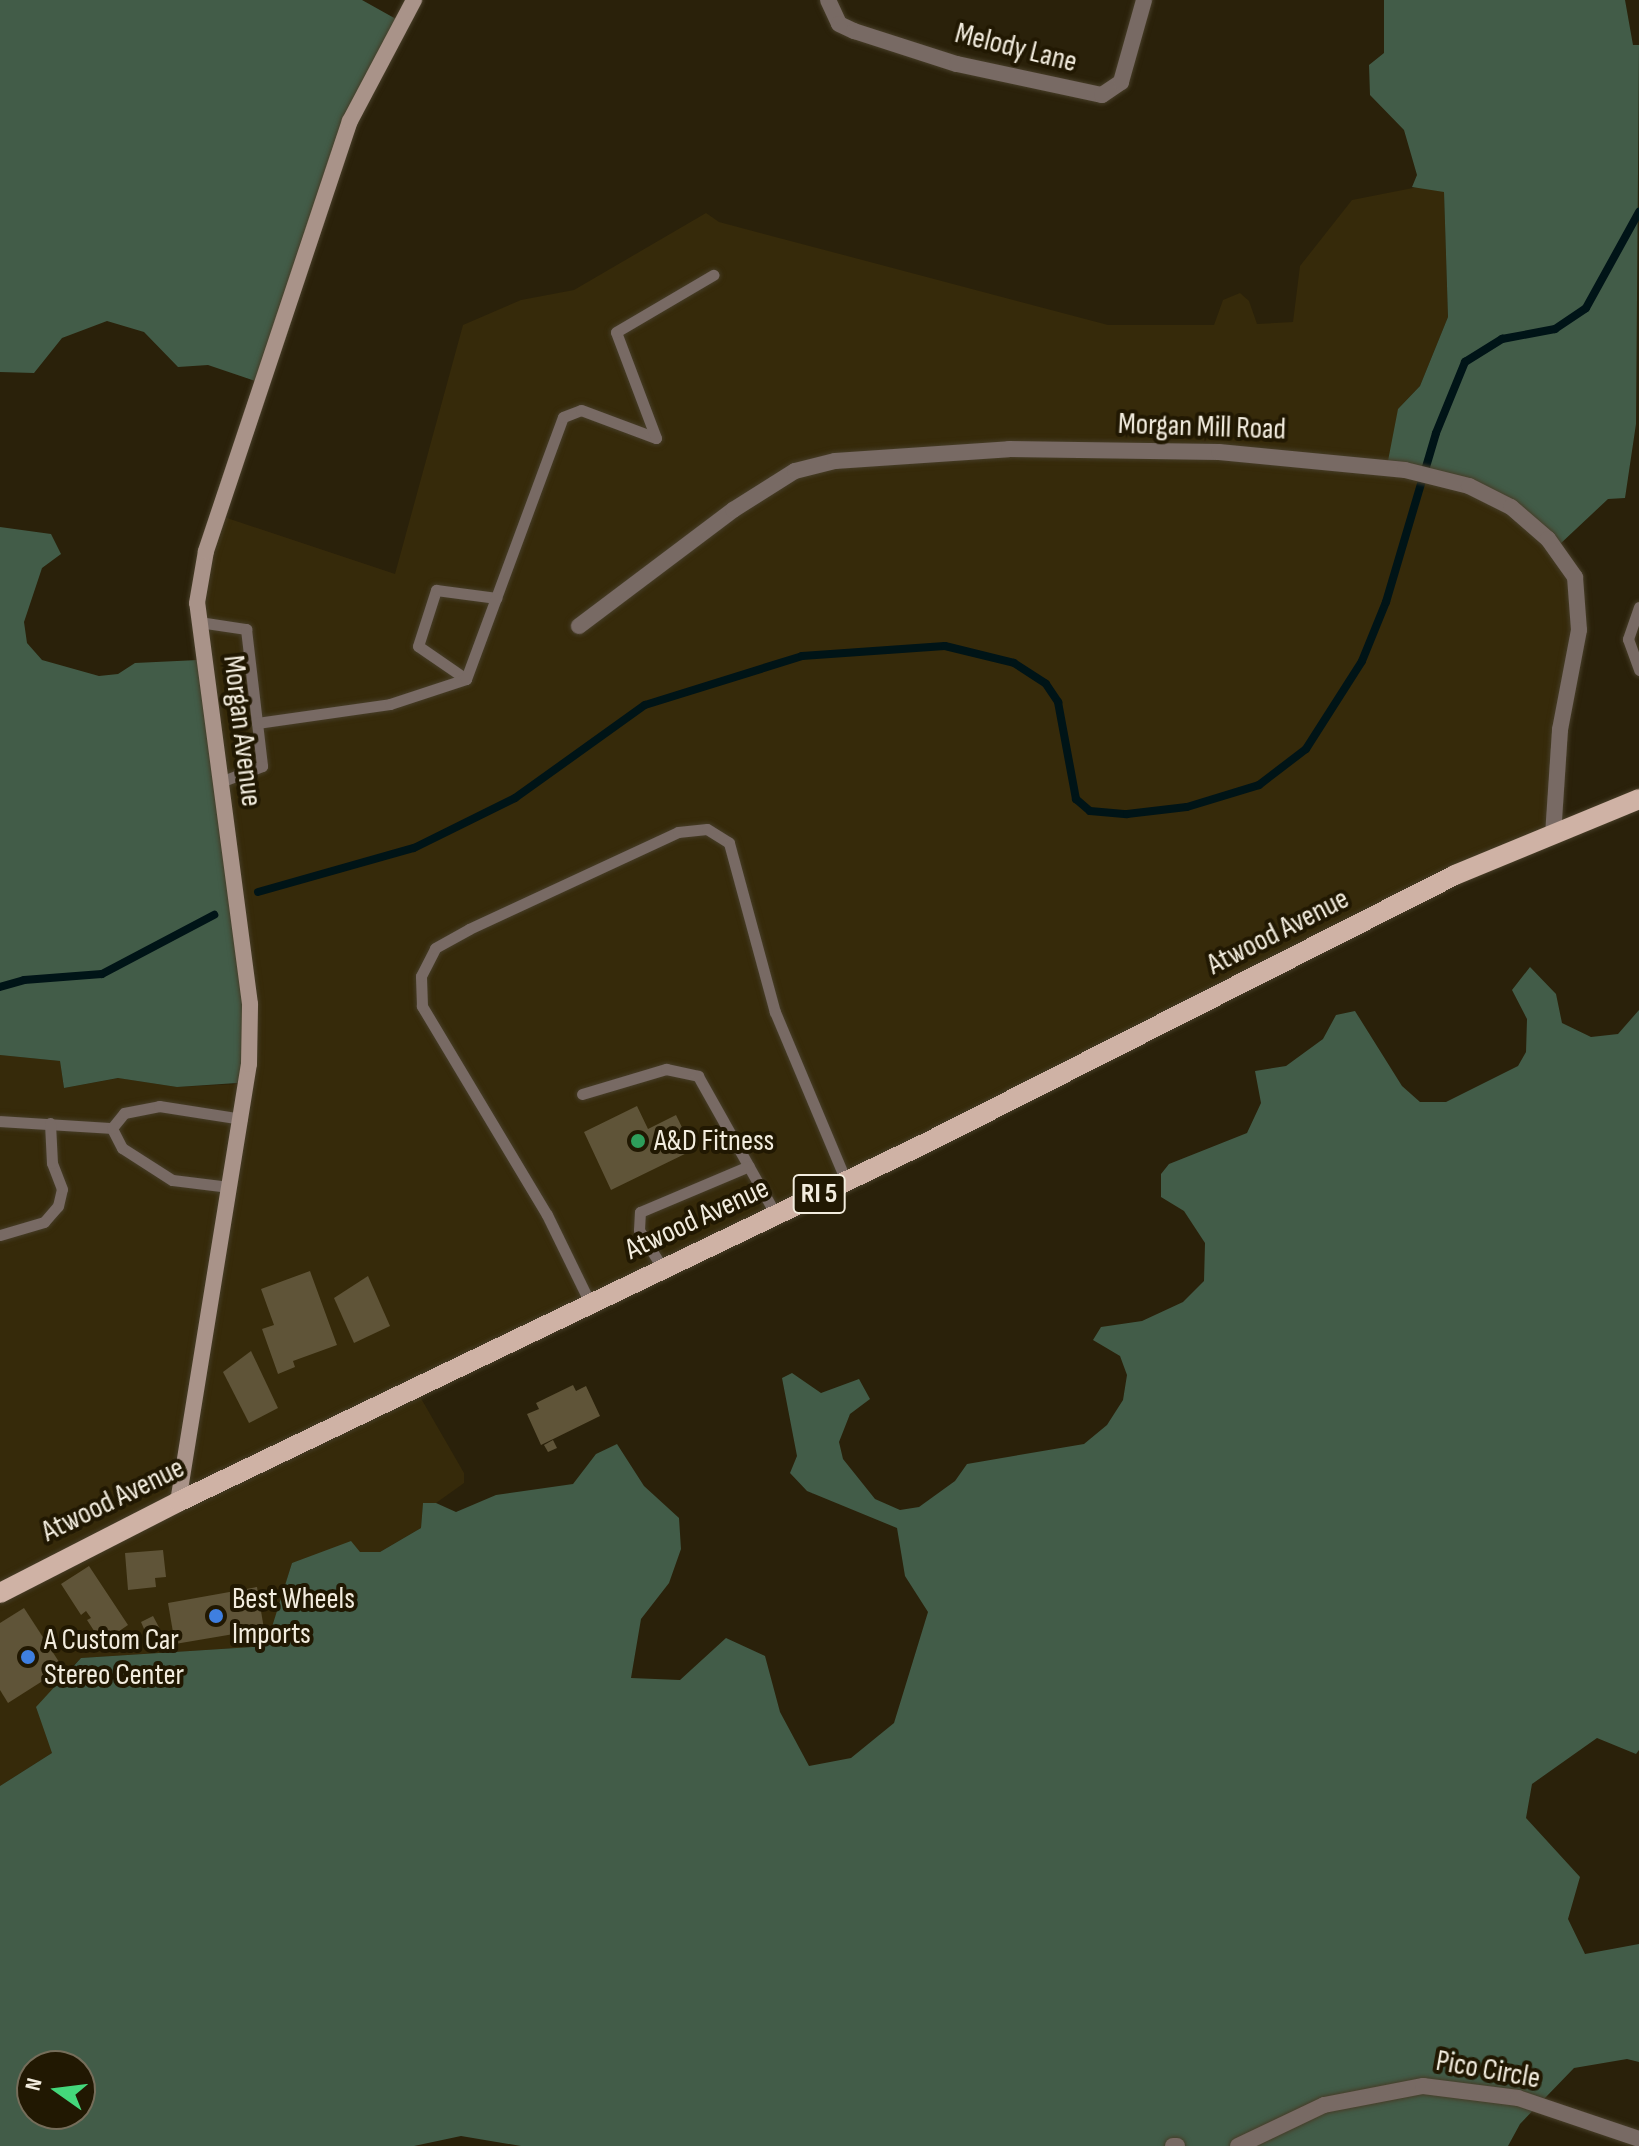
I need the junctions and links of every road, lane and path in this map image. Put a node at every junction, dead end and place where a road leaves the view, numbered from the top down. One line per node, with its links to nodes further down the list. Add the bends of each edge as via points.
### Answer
1 (414, 0): 7 (street, Morgan Avenue, via 363,90 320,207 206,551)
2 (828, 0): 3 (street, Melody Lane, via 839,24 854,31 957,64 1102,95 1121,82)
3 (1144, 0)
4 (713, 275): 5 (lane, via 616,332 656,438 581,410 563,417)
5 (496, 598): 10 (lane); 10 (lane, via 436,590 418,646)
6 (1639, 607): 9 (lane, via 1628,639)
7 (199, 622): 11 (lane, via 246,629); 12 (street, Morgan Avenue)
8 (579, 626): 14 (street, Morgan Mill Road, via 733,510 795,471 835,461 1009,449 1219,452 1405,470 1469,486 1511,507 1548,539 1575,577 1579,630 1560,730)
9 (1639, 670)
10 (466, 679): 11 (lane, via 390,704)
11 (257, 723): 12 (lane, via 262,766)
12 (220, 782): 16 (street, Morgan Avenue, via 250,1004)
13 (1639, 799): 14 (main road, Atwood Avenue / RI 5)
14 (1553, 835): 21 (main road, Atwood Avenue / RI 5, via 1455,875)
15 (582, 1094): 20 (lane, via 666,1069 690,1072 698,1076)
16 (242, 1119): 19 (lane, via 159,1106 124,1113); 22 (street, Morgan Avenue)
17 (0, 1121): 18 (lane)
18 (50, 1123): 19 (lane); 24 (lane, via 52,1163 62,1189 58,1206 44,1222)
19 (112, 1128): 22 (lane, via 122,1148 172,1180)
20 (749, 1166): 23 (lane); 25 (lane, via 640,1212 639,1230)
21 (846, 1181): 23 (main road, Atwood Avenue / RI 5); 26 (lane, via 775,1012 729,843 707,829 678,832 469,929 435,948 421,976 422,1006 547,1215)
22 (229, 1187): 27 (street, Morgan Avenue)
23 (776, 1215): 25 (main road, Atwood Avenue / RI 5)
24 (0, 1235)
25 (663, 1269): 26 (main road, Atwood Avenue / RI 5)
26 (590, 1303): 27 (main road, Atwood Avenue / RI 5)
27 (178, 1502): 28 (main road, Atwood Avenue / RI 5)
28 (0, 1593)
29 (1639, 2139): 30 (street, Pico Circle, via 1518,2098 1423,2086 1324,2105)
30 (1238, 2146)

